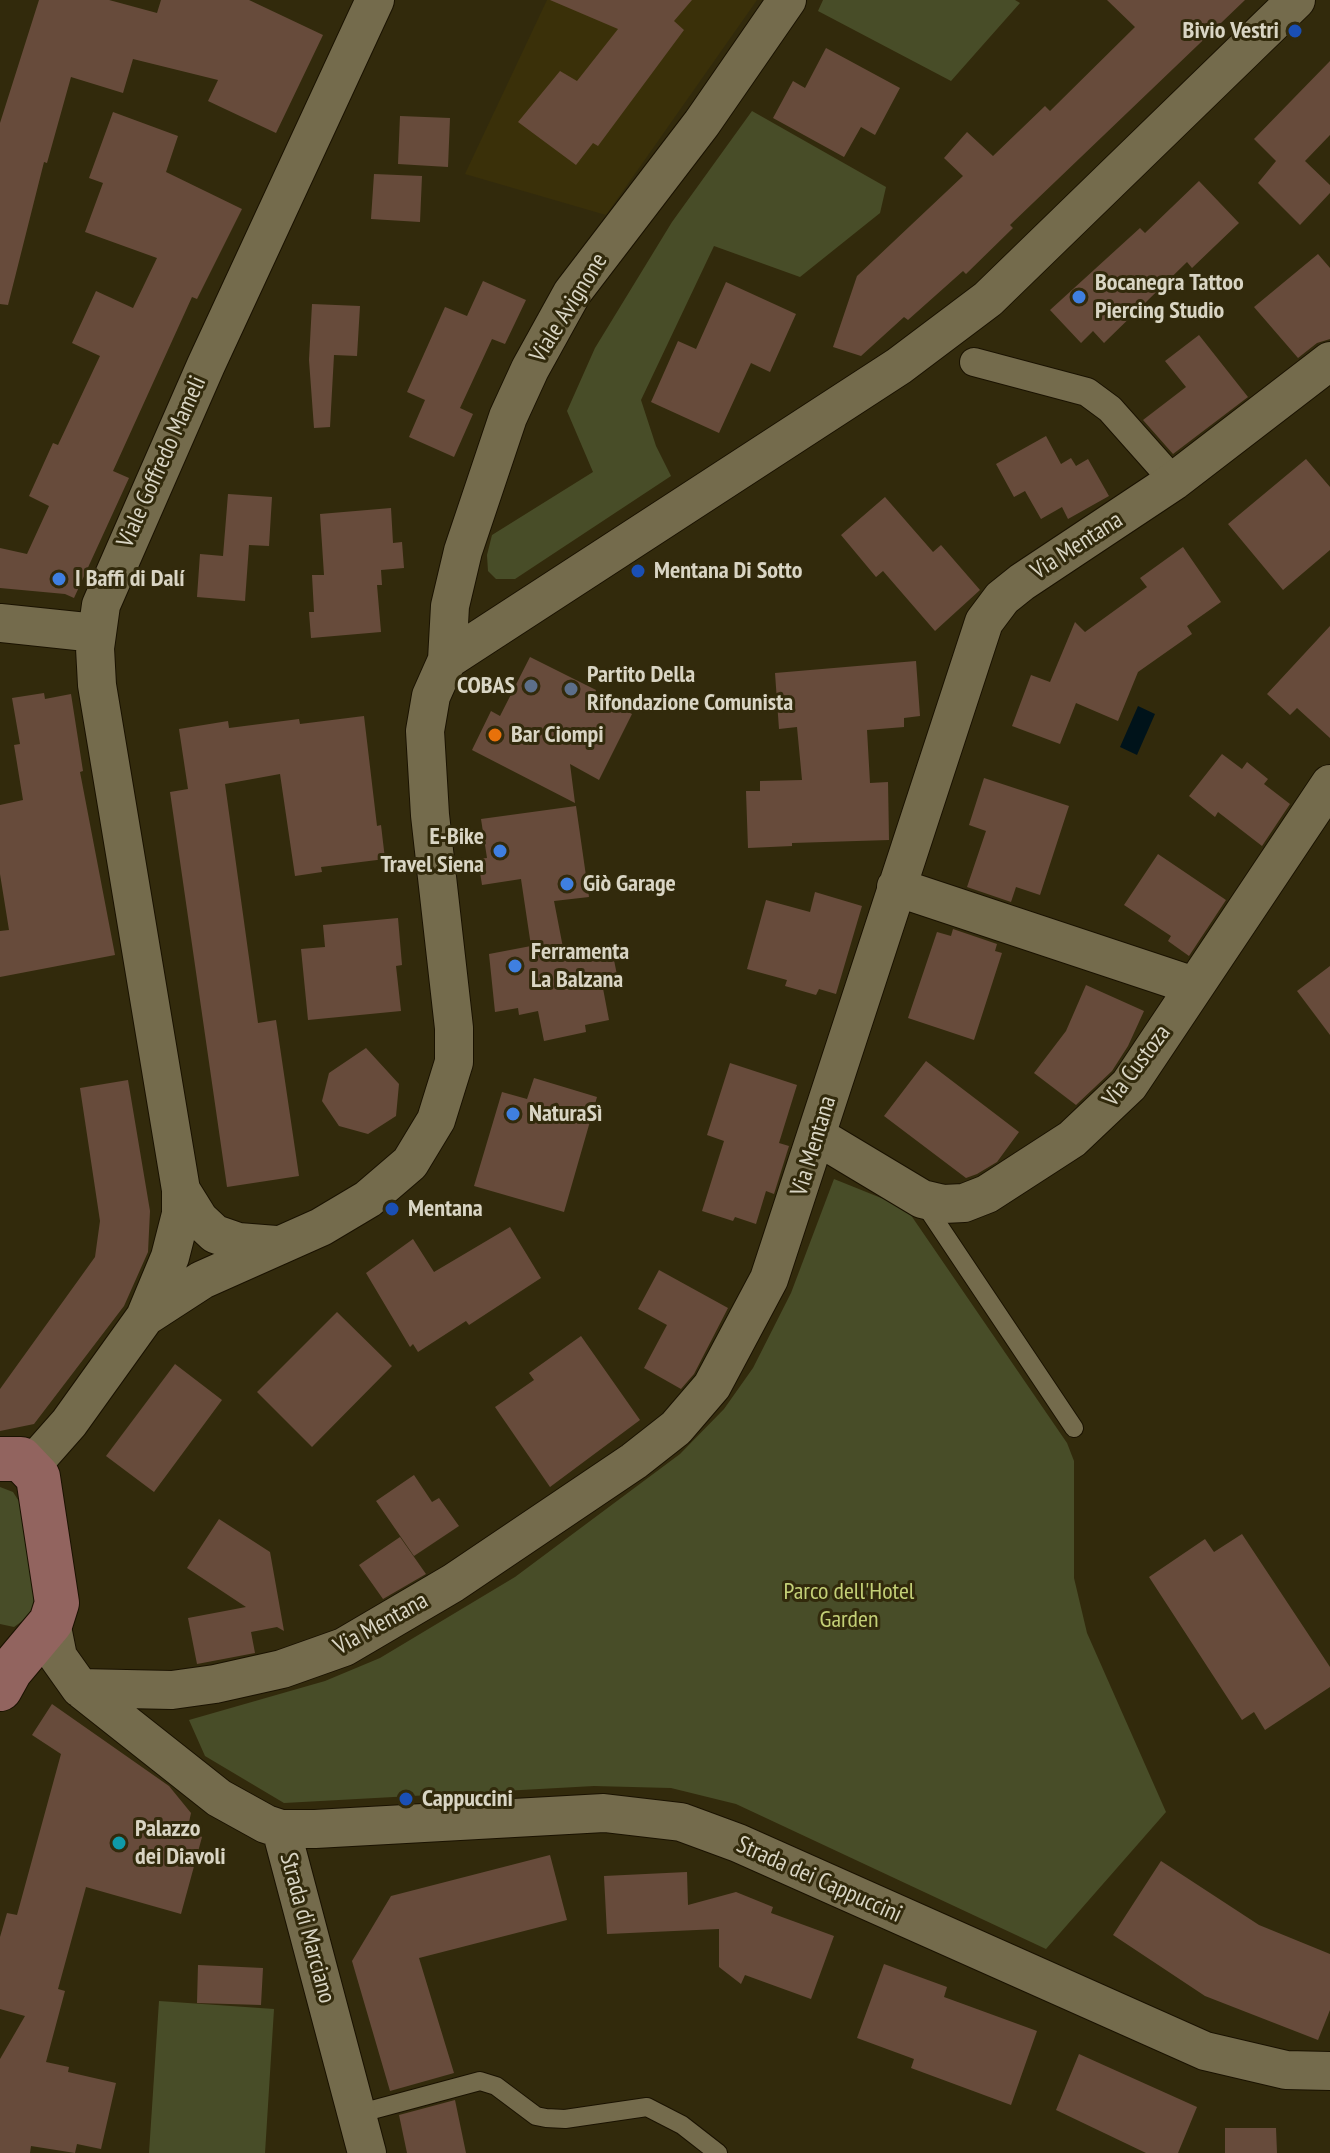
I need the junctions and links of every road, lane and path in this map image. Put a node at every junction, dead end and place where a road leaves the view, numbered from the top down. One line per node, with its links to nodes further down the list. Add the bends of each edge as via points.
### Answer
1 (375, 0): 8 (street, Viale Goffredo Mameli, via 116,566)
2 (787, 0): 9 (street, Viale Avignone, via 702,123 572,293 548,334 508,417 473,516 455,579)
3 (1296, 0): 9 (street, via 988,299 899,366)
4 (1330, 361): 6 (street, Via Mentana)
5 (974, 362): 6 (street, via 1087,392 1110,409)
6 (1174, 481): 11 (street, Via Mentana, via 993,607 976,637)
7 (0, 623): 8 (street)
8 (96, 633): 14 (street, Viale Goffredo Mameli, via 99,706)
9 (447, 660): 16 (street, via 431,696 425,750 454,1028 451,1078 424,1143 396,1176 339,1218)
10 (1330, 784): 12 (street, Via Custoza)
11 (896, 887): 12 (street); 13 (street, Via Mentana)
12 (1194, 986): 15 (street, Via Custoza, via 1117,1099 1072,1139 976,1200 956,1204)
13 (817, 1136): 15 (street, Via Custoza); 21 (street, Via Mentana, via 753,1314 694,1409 646,1453 453,1583 316,1659 172,1690)
14 (181, 1190): 16 (street, Viale Goffredo Mameli, via 215,1234); 17 (street, Viale Goffredo Mameli, via 176,1239)
15 (922, 1199): 18 (lane)
16 (276, 1245): 17 (street, via 202,1280)
17 (145, 1317): 19 (street, Viale Goffredo Mameli, via 69,1423)
18 (1074, 1428)
19 (15, 1463): 20 (main road, via 38,1477 57,1591)
20 (30, 1633): 21 (street, Strada di Marciano, via 58,1657); 22 (main road)
21 (80, 1688): 23 (street, Strada di Marciano, via 219,1798 250,1818)
22 (0, 1689)
23 (281, 1829): 24 (street, Strada dei Cappuccini, via 604,1813 670,1820 738,1843 1205,2051 1286,2070); 25 (street, Strada di Marciano)
24 (1330, 2071)
25 (357, 2114): 26 (street); 27 (street, Strada di Marciano); 28 (lane, via 480,2081 546,2118 647,2107)
26 (348, 2153)
27 (367, 2153)
28 (718, 2153)

